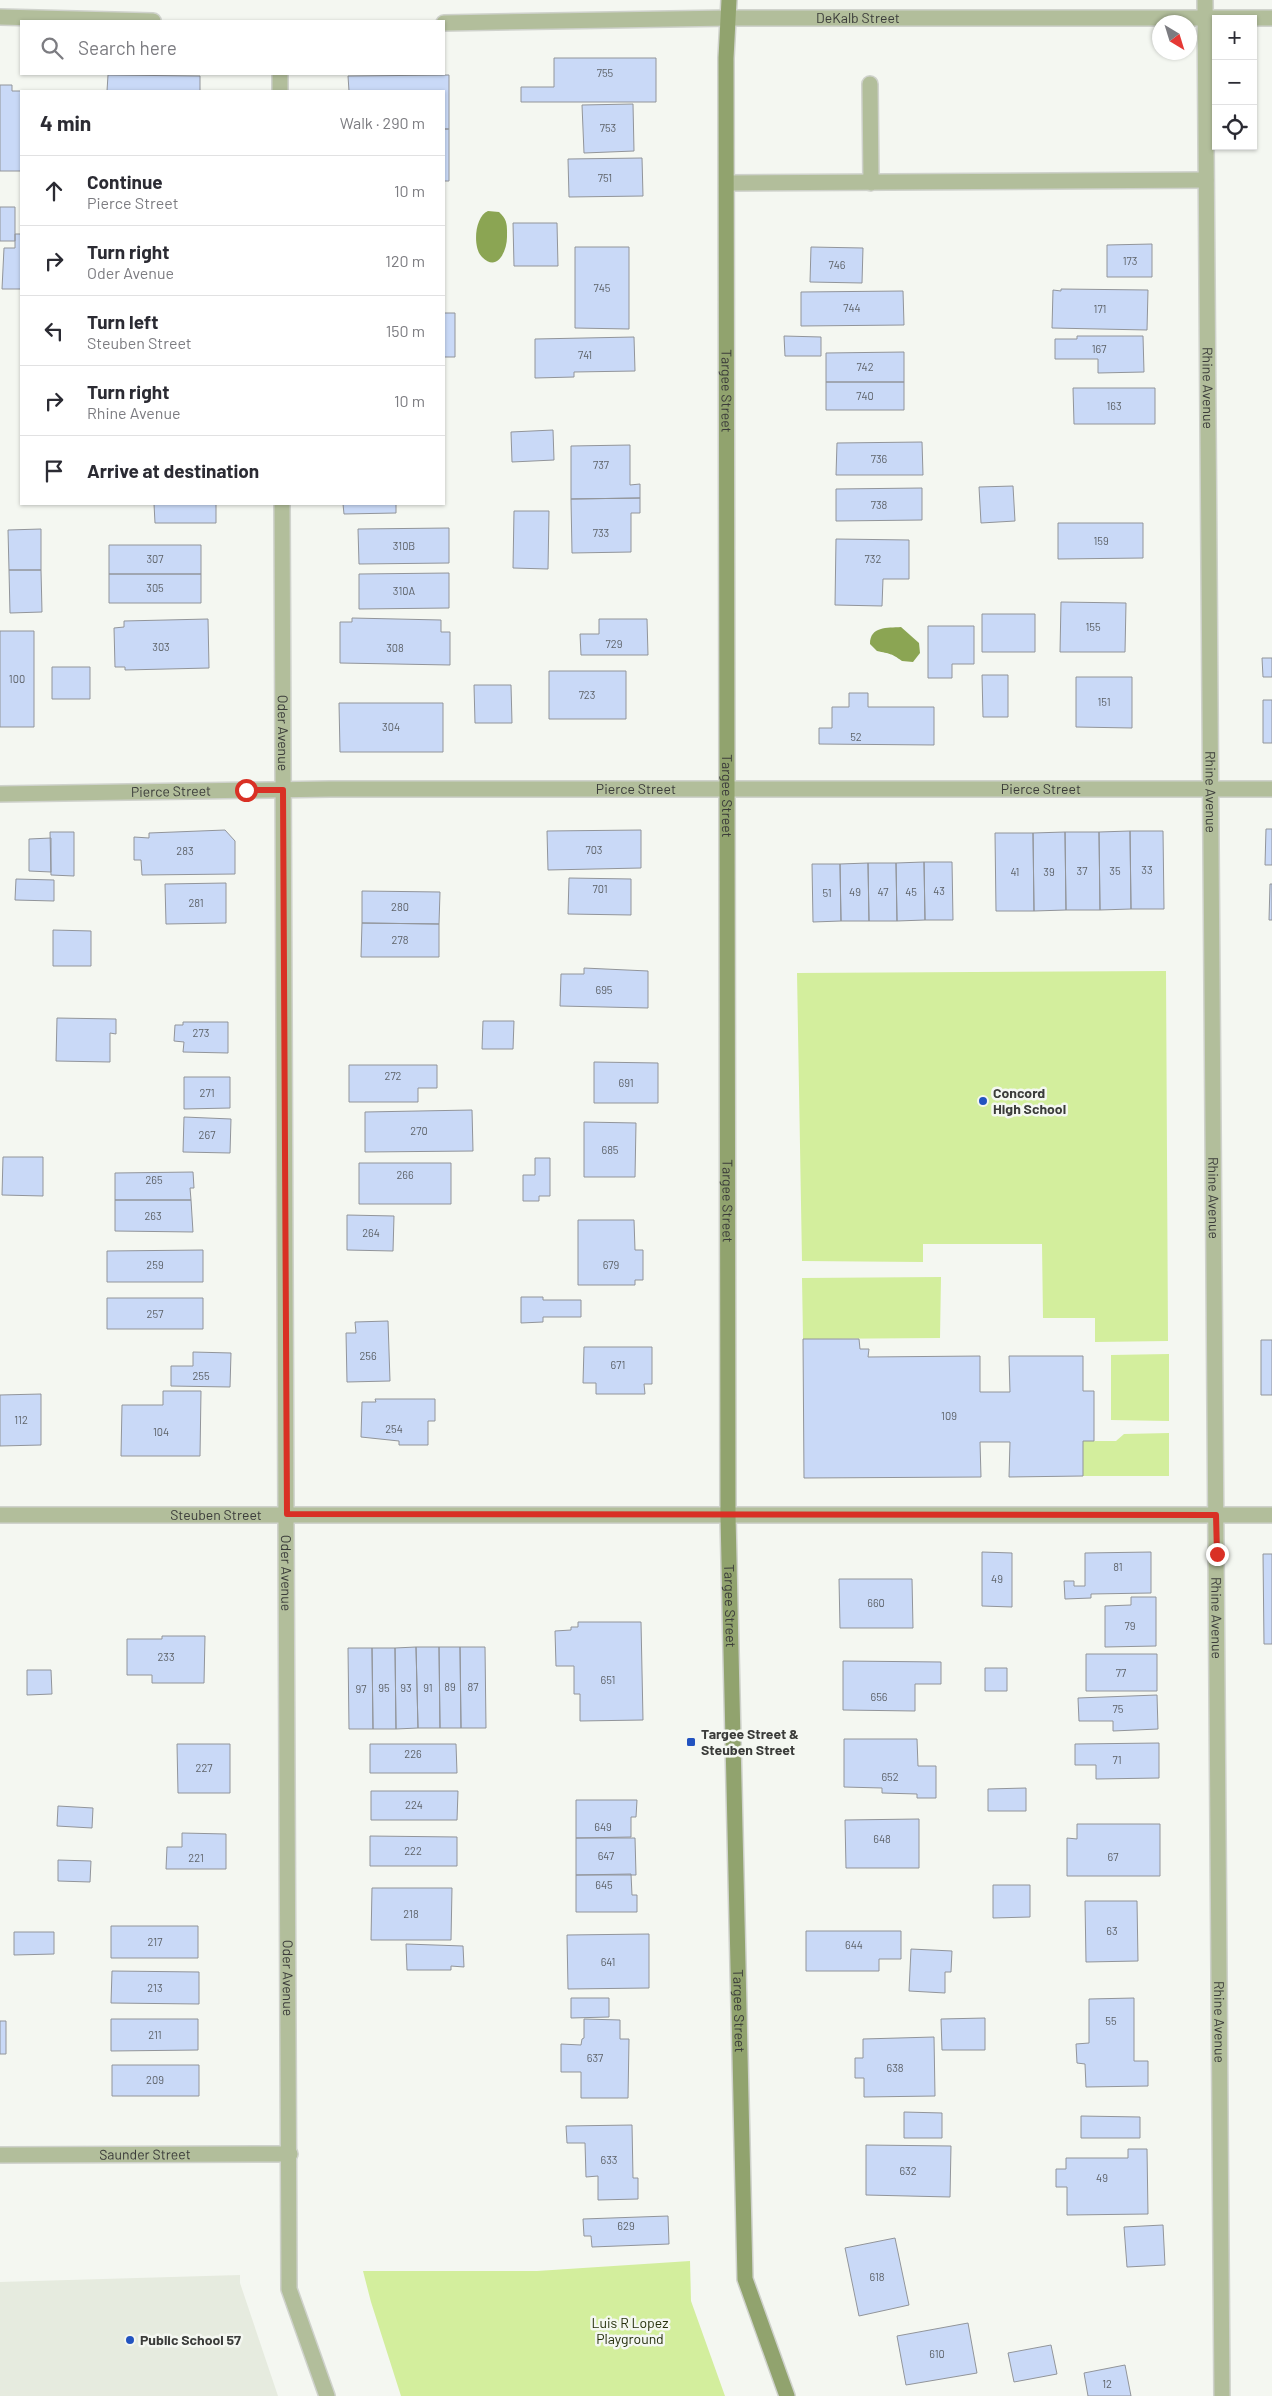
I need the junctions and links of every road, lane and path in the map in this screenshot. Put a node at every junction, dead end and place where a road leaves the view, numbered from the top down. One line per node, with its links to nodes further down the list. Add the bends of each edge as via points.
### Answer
1 (730, 0): 4 (main road, Targee Street)
2 (1205, 0): 5 (street, Rhine Avenue)
3 (0, 16): 7 (street)
4 (728, 18): 5 (street, DeKalb Street); 8 (street, DeKalb Street); 13 (main road, Targee Street)
5 (1205, 18): 6 (street, DeKalb Street); 12 (street, Rhine Avenue)
6 (1272, 18)
7 (122, 20)
8 (445, 23)
9 (280, 75): 11 (street)
10 (870, 84): 14 (street)
11 (280, 90)
12 (1206, 180): 14 (street); 19 (street, Rhine Avenue)
13 (727, 183): 14 (street); 16 (main road, Targee Street)
14 (871, 183)
15 (282, 505): 18 (street, Oder Avenue)
16 (728, 789): 18 (street, Pierce Street); 19 (street, Pierce Street); 25 (main road, Targee Street)
17 (1272, 789): 19 (street, Pierce Street)
18 (283, 790): 20 (street, Pierce Street); 21 (street, Oder Avenue)
19 (1211, 790): 23 (street, Rhine Avenue)
20 (0, 794)
21 (287, 1514): 22 (street, Steuben Street); 25 (street, Steuben Street); 26 (street, Oder Avenue)
22 (0, 1515)
23 (1216, 1515): 24 (street, Steuben Street); 25 (street, Steuben Street); 30 (street, Rhine Avenue)
24 (1272, 1515)
25 (728, 1516): 29 (main road, Targee Street, via 745,2279)
26 (290, 2154): 27 (street, Saunder Street); 28 (street, Oder Avenue, via 289,2289)
27 (0, 2156)
28 (327, 2396)
29 (787, 2396)
30 (1222, 2396)

